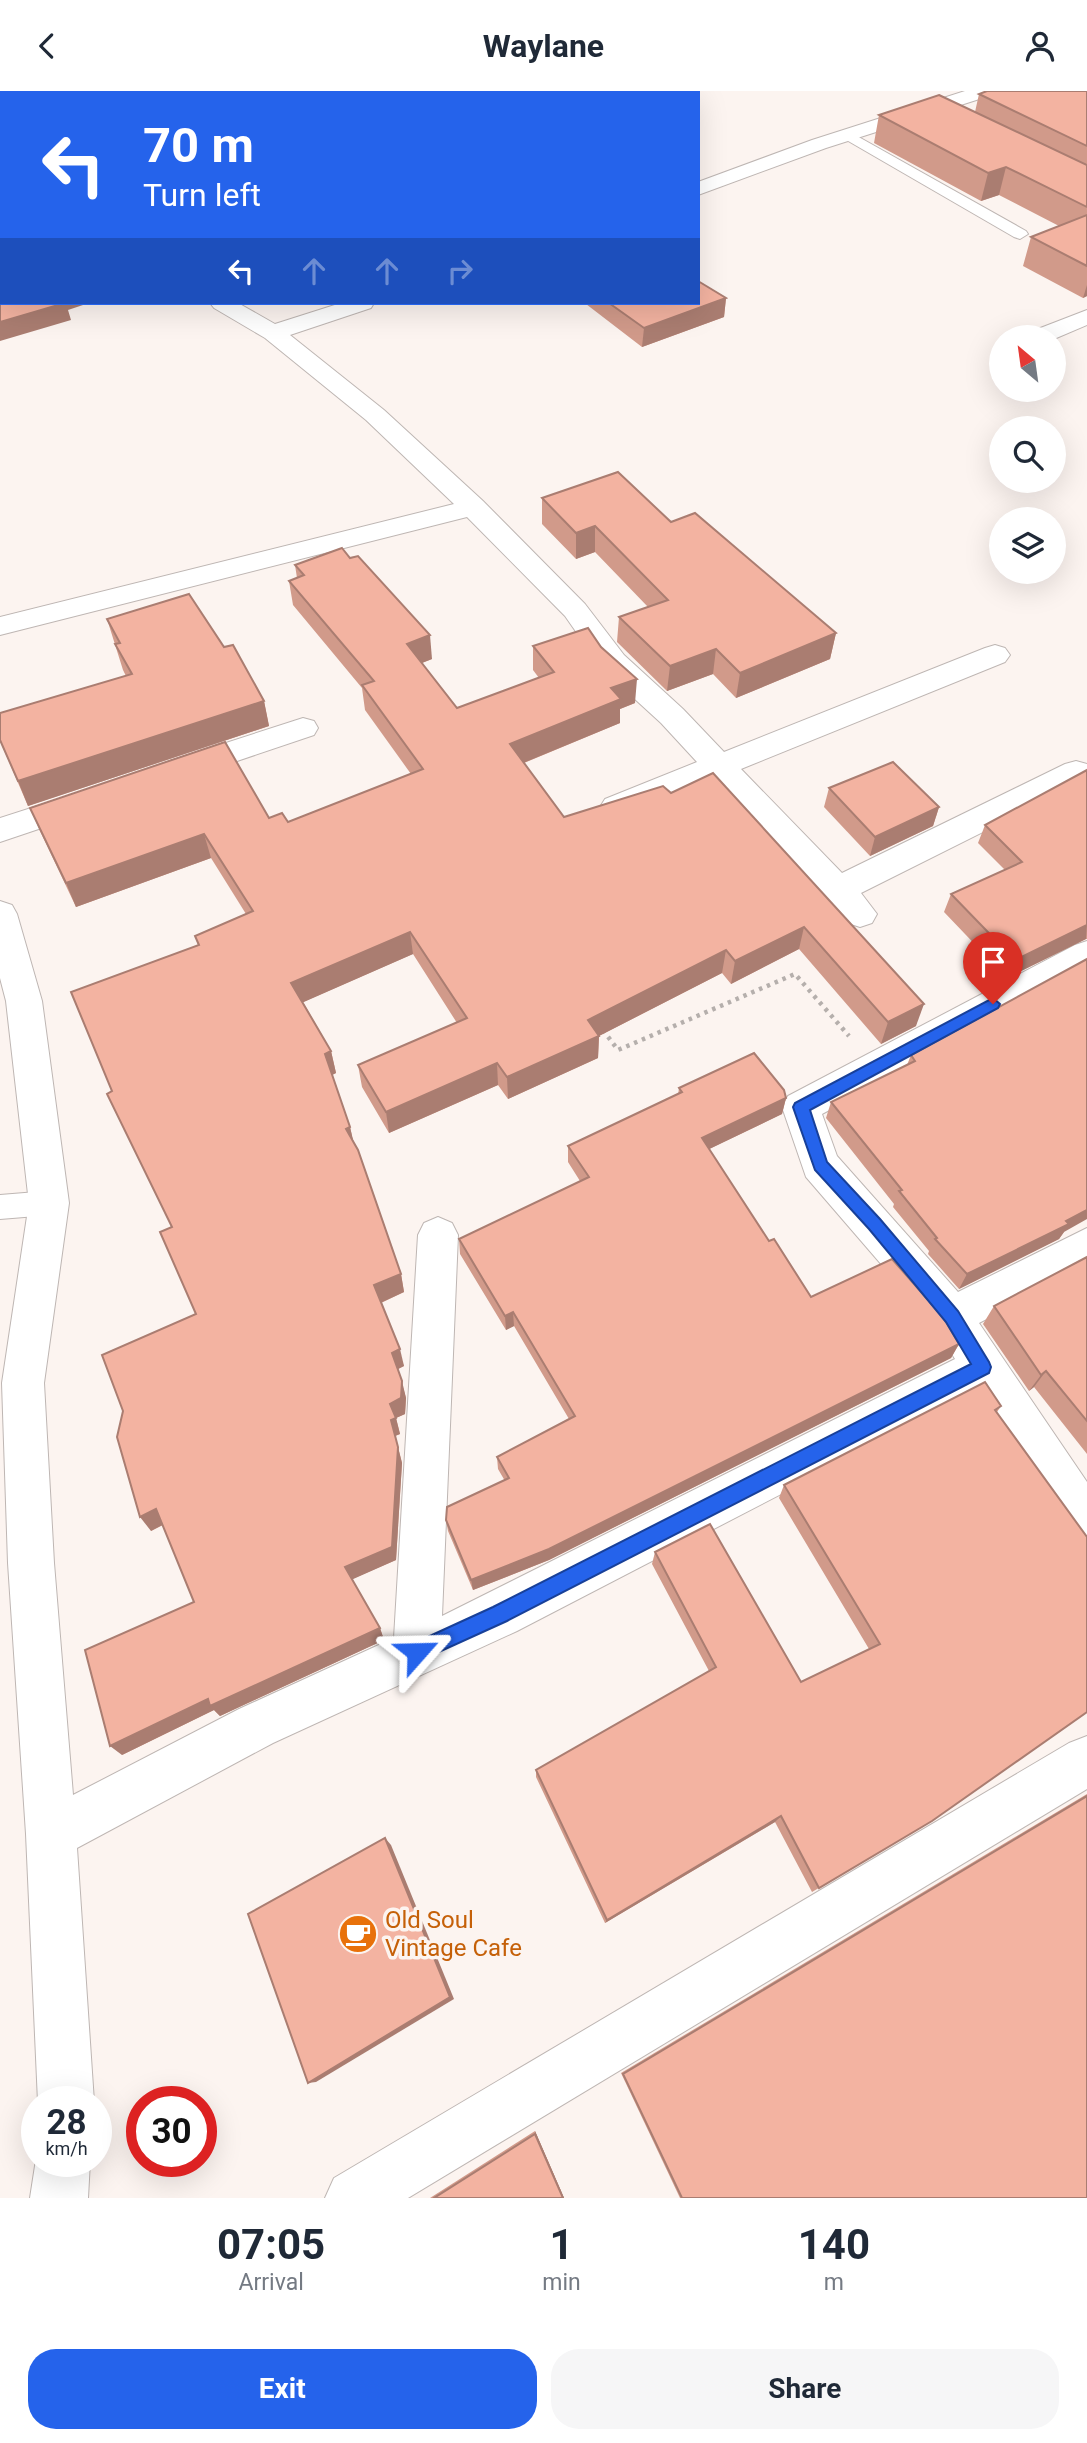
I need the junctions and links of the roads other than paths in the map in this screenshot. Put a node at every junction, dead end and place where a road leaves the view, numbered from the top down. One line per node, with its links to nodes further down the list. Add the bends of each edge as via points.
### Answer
1 (985, 91): 2 (street)
2 (928, 110): 3 (street); 4 (street)
3 (953, 122)
4 (848, 135): 5 (street); 6 (lane)
5 (700, 188)
6 (1020, 234)
7 (225, 305): 11 (street)
8 (357, 305): 11 (street)
9 (1087, 317): 10 (street)
10 (1066, 326)
11 (273, 333): 12 (street, via 375,415)
12 (472, 507): 13 (street); 16 (street, via 575,610 613,662)
13 (0, 626)
14 (995, 655): 16 (street)
15 (303, 728): 18 (street)
16 (719, 766): 20 (street); 22 (street)
17 (1076, 772): 22 (street)
18 (153, 778)
19 (114, 791): 21 (street)
20 (591, 817)
21 (0, 830)
22 (838, 890): 24 (street)
23 (0, 914): 26 (street, via 24,1002)
24 (860, 914)
25 (1087, 954): 30 (street, via 801,1107 820,1165)
26 (49, 1203): 27 (lane); 35 (street, via 23,1383)
27 (0, 1207)
28 (438, 1235): 33 (street)
29 (1087, 1246): 30 (street)
30 (952, 1316): 31 (street)
31 (982, 1367): 32 (street); 33 (street)
32 (1087, 1521)
33 (417, 1652): 35 (street, via 256,1726)
34 (1087, 1761): 39 (street)
35 (51, 1834): 36 (street)
36 (65, 2086)
37 (61, 2177): 38 (street)
38 (59, 2198)
39 (354, 2198)

